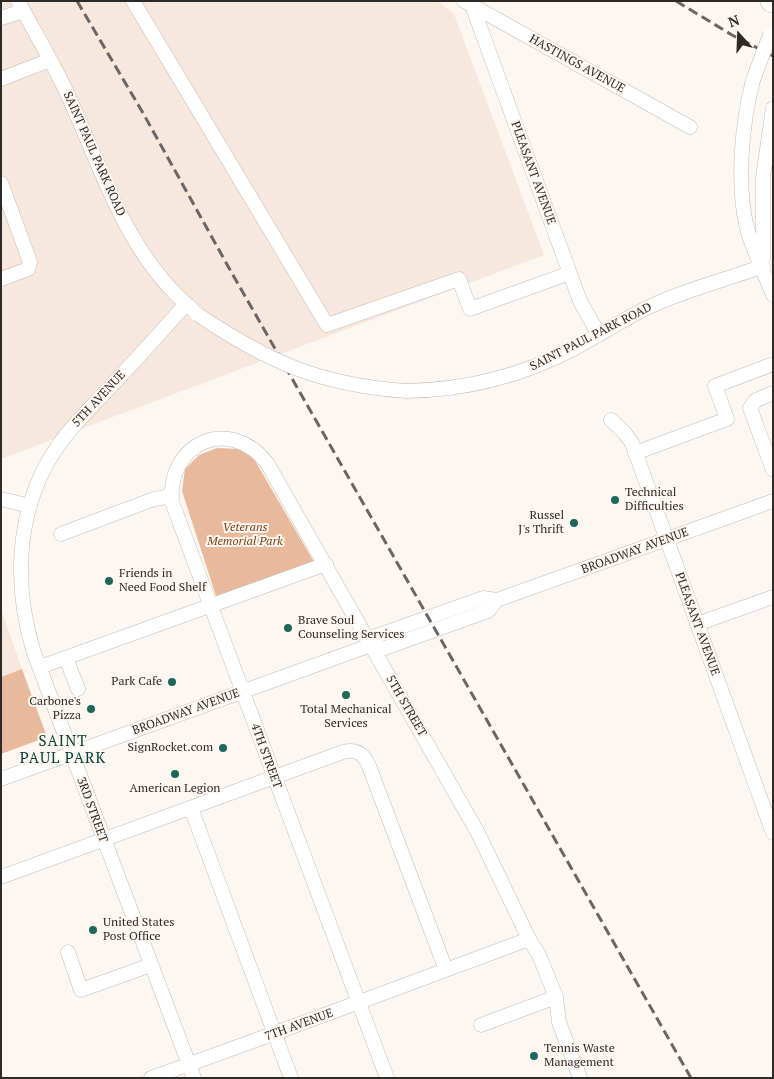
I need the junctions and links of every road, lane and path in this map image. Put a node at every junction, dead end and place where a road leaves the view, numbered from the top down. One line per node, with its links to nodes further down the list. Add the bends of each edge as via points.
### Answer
1 (133, 1): 12 (street, via 327,325 459,280 470,309)
2 (468, 5): 9 (street, HASTINGS AVENUE); 12 (street, PLEASANT AVENUE)
3 (20, 6): 4 (street); 6 (street, SAINT PAUL PARK ROAD)
4 (1, 18)
5 (771, 31): 11 (street, bridge, via 753,80 744,136 743,200 747,230)
6 (50, 60): 7 (street); 15 (street, SAINT PAUL PARK ROAD, via 121,218 153,266)
7 (1, 78)
8 (773, 108): 11 (street, via 763,176)
9 (690, 127)
10 (1, 184): 13 (street, via 30,262 28,269)
11 (763, 266): 14 (street); 16 (street, SAINT PAUL PARK ROAD, via 659,303)
12 (570, 273): 16 (street, PLEASANT AVENUE, via 583,308)
13 (1, 279)
14 (773, 295)
15 (186, 304): 16 (street, SAINT PAUL PARK ROAD, bridge, via 240,342 294,369 342,383 406,391 455,387 510,376 556,358); 25 (street, 5TH AVENUE, via 65,437 47,464)
16 (599, 334)
17 (773, 364): 20 (street, via 715,386 727,419)
18 (773, 393): 21 (street, via 756,400 750,408)
19 (611, 420): 20 (street, PLEASANT AVENUE, via 627,436)
20 (635, 453): 27 (street, PLEASANT AVENUE)
21 (773, 470)
22 (172, 496): 26 (street, via 154,498); 28 (street, 5TH STREET, via 173,481 183,458 204,442 218,439 243,442 268,463); 30 (street, 4TH STREET)
23 (1, 499): 25 (street)
24 (773, 501): 27 (street, BROADWAY AVENUE)
25 (30, 506): 34 (street, 3RD STREET, via 24,534 21,584 27,627)
26 (61, 534)
27 (667, 539): 31 (street, PLEASANT AVENUE); 32 (street, BROADWAY AVENUE, via 497,600 488,610 382,649)
28 (326, 564): 30 (street); 32 (street, 5TH STREET)
29 (773, 597): 31 (street)
30 (211, 606): 33 (street); 36 (street, 4TH STREET)
31 (696, 624): 41 (street, PLEASANT AVENUE)
32 (371, 645): 36 (street, BROADWAY AVENUE); 44 (street, 5TH STREET, via 478,833)
33 (66, 658): 34 (street); 35 (street)
34 (40, 667): 37 (street, 3RD STREET)
35 (78, 689)
36 (242, 692): 37 (street, BROADWAY AVENUE); 38 (street, 4TH STREET)
37 (72, 754): 39 (street, BROADWAY AVENUE); 42 (street, 3RD STREET)
38 (273, 777): 40 (street); 47 (street, via 343,752 357,751 364,756); 49 (street, 4TH STREET)
39 (1, 780)
40 (191, 808): 42 (street); 51 (street)
41 (773, 834)
42 (103, 840): 43 (street); 46 (street, 3RD STREET)
43 (1, 877)
44 (529, 939): 47 (street); 48 (street, 5TH STREET)
45 (68, 952): 46 (street, via 82,990)
46 (151, 965): 52 (street, 3RD STREET)
47 (446, 970): 49 (street, 7TH AVENUE)
48 (556, 997): 50 (street); 57 (street, 5TH STREET, via 559,1022)
49 (359, 1003): 51 (street, 7TH AVENUE); 56 (street, 4TH STREET)
50 (481, 1025)
51 (274, 1034): 52 (street, 7TH AVENUE); 55 (street)
52 (189, 1064): 53 (street, 7TH AVENUE); 54 (street, 3RD STREET)
53 (151, 1078)
54 (194, 1078)
55 (291, 1078)
56 (387, 1078)
57 (580, 1078)

